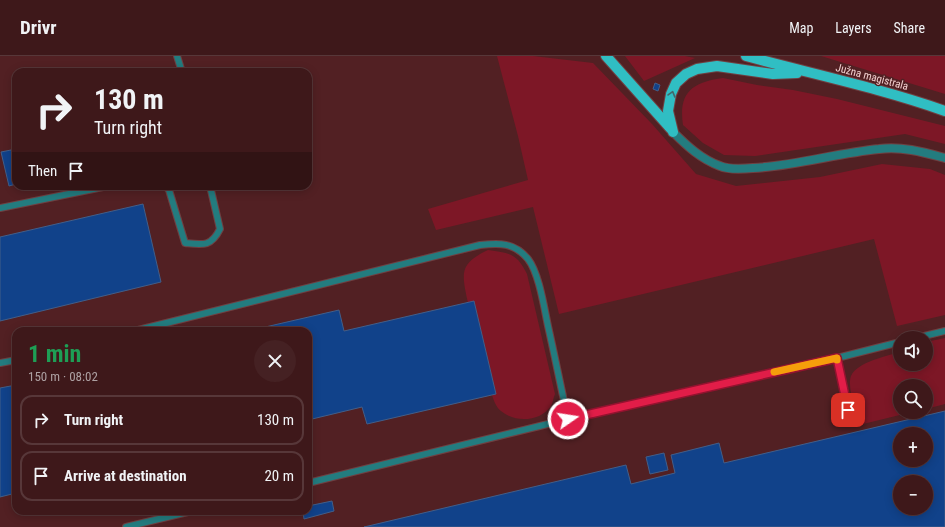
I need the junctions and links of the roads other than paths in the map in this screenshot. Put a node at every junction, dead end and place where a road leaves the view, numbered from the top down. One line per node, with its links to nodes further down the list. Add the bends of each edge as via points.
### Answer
1 (177, 56): 4 (lane)
2 (606, 56): 7 (main road)
3 (746, 56): 5 (main road, Južna magistrala)
4 (181, 68)
5 (806, 72): 6 (main road, Južna magistrala); 7 (main road, one-way to 5, via 668,111 671,94 676,83 686,74 716,66 773,74)
6 (945, 111)
7 (673, 132): 8 (street, via 706,160 721,167 767,168 879,148 923,151)
8 (945, 158)
9 (88, 190): 12 (lane)
10 (169, 190): 11 (lane, via 185,243 205,244 215,239 220,229)
11 (211, 190)
12 (0, 208)
13 (150, 327): 20 (lane, via 480,245 499,243 517,249 534,269)
14 (945, 330): 15 (lane)
15 (933, 333)
16 (893, 344): 17 (lane)
17 (837, 358): 20 (lane); 21 (lane)
18 (12, 361): 19 (lane)
19 (0, 363)
20 (568, 419): 22 (lane)
21 (851, 422)
22 (312, 482)
23 (176, 515): 24 (lane)
24 (126, 527)

